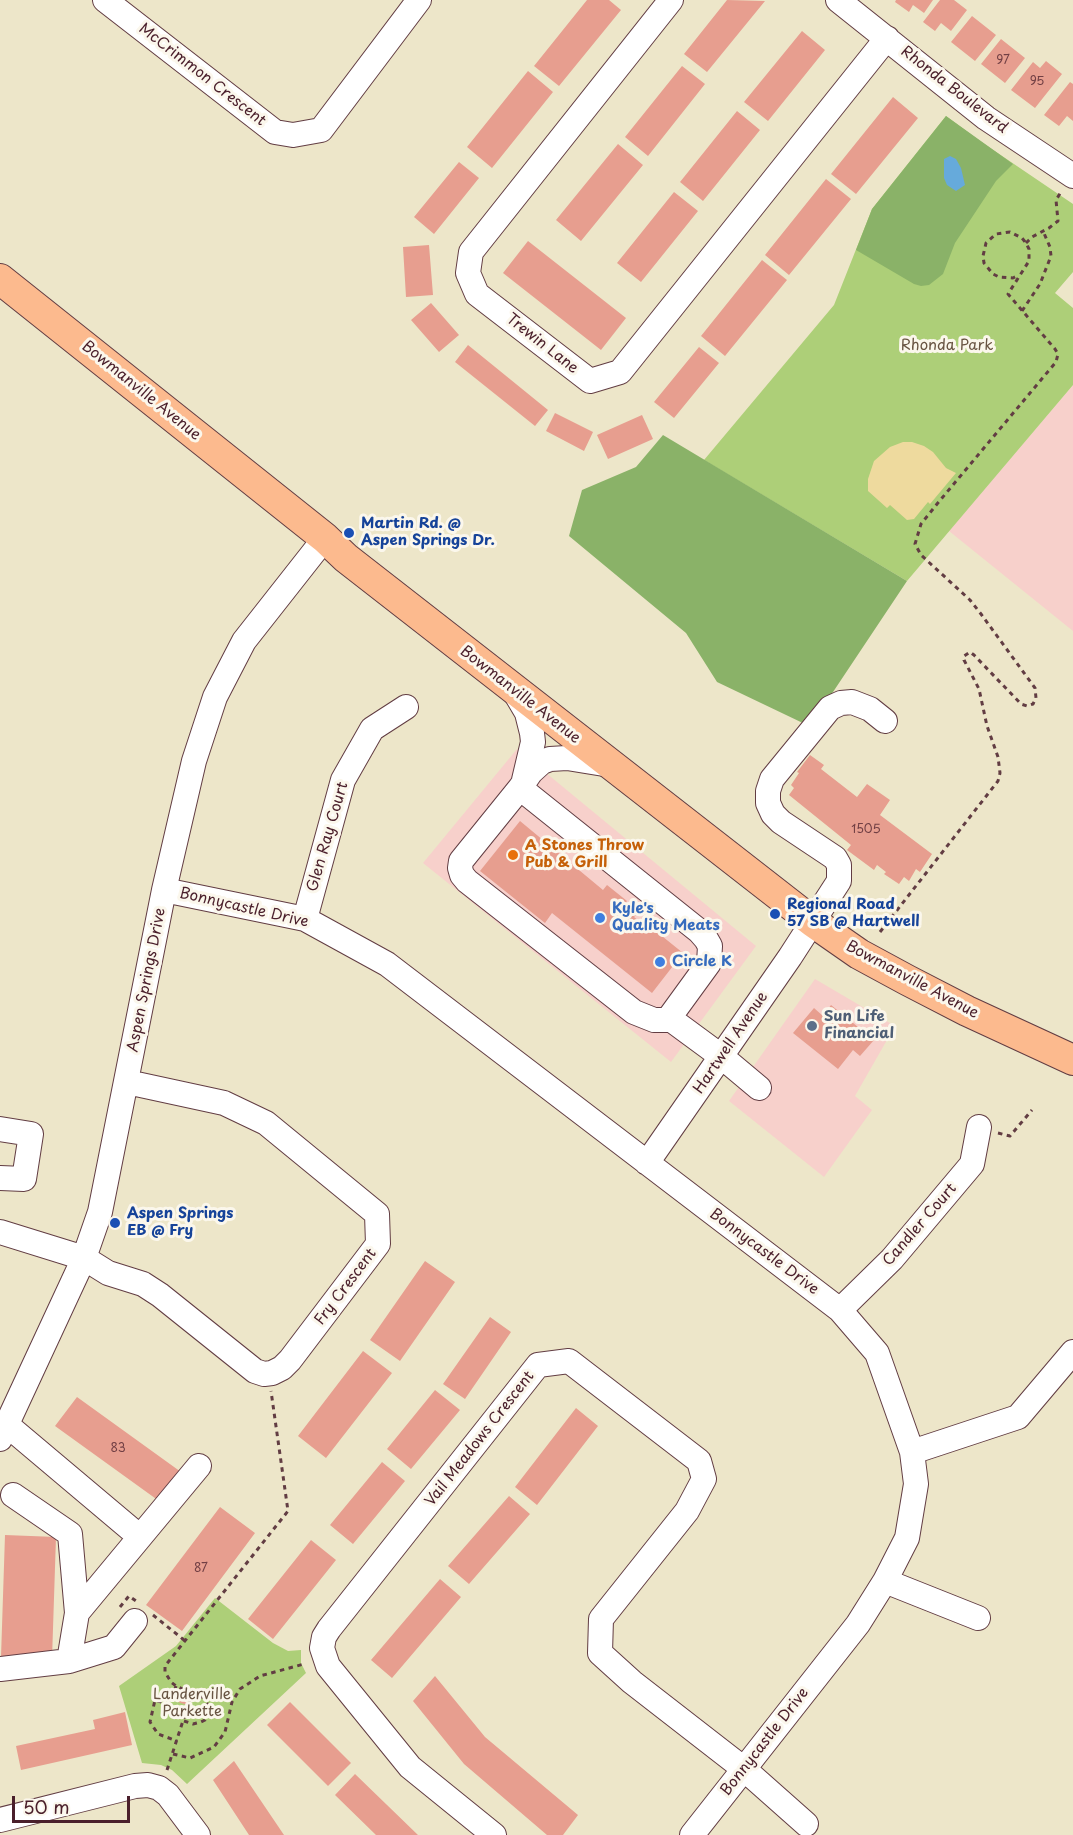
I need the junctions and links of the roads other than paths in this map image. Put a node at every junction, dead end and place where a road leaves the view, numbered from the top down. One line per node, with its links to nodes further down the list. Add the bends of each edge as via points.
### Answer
1 (105, 0): 2 (street, McCrimmon Crescent, via 275,132 293,135 321,130)
2 (419, 0)
3 (671, 0): 5 (street, Trewin Lane, via 471,252 468,273 477,294 590,381 620,372)
4 (838, 0): 5 (street, Rhonda Boulevard)
5 (887, 38): 6 (street, Rhonda Boulevard)
6 (1067, 184)
7 (0, 279): 8 (main road, Bowmanville Avenue)
8 (325, 538): 9 (main road, Bowmanville Avenue); 14 (street, Aspen Springs Drive, via 244,641 215,697 194,761)
9 (513, 689): 12 (main road, Bowmanville Avenue); 13 (street, via 527,713 532,733)
10 (405, 707): 15 (street, Glen Ray Court, via 372,729 343,780)
11 (885, 721): 16 (street, Hartwell Avenue, via 852,702 830,708 772,779 768,790 773,814 830,854 839,866 839,881)
12 (610, 765): 13 (street, via 583,759 550,759); 16 (main road, Bowmanville Avenue)
13 (522, 785): 17 (street, via 699,931 711,946 709,963); 17 (street, via 461,861 462,875 634,1012 659,1021)
14 (164, 890): 15 (street, Bonnycastle Drive); 20 (street, Aspen Springs Drive)
15 (304, 919): 24 (street, Bonnycastle Drive, via 387,964)
16 (813, 922): 18 (street, Hartwell Avenue); 19 (main road, Bowmanville Avenue, via 859,954 907,980)
17 (669, 1018): 18 (street)
18 (722, 1056): 21 (street); 24 (street, Hartwell Avenue)
19 (1073, 1060)
20 (127, 1082): 27 (street, Aspen Springs Drive, via 100,1212); 27 (street, Fry Crescent, via 224,1103 266,1123 377,1214 378,1245 290,1360 282,1368 264,1374 143,1284 108,1273)
21 (759, 1088)
22 (979, 1127): 28 (street, Candler Court, via 972,1164 892,1259)
23 (0, 1129): 25 (street, via 31,1134 24,1179)
24 (647, 1162): 28 (street, Bonnycastle Drive)
25 (0, 1178)
26 (0, 1232): 27 (street)
27 (84, 1258): 30 (street, Aspen Springs Drive)
28 (840, 1310): 31 (street, Bonnycastle Drive, via 877,1353)
29 (1073, 1352): 31 (street, via 1018,1417)
30 (3, 1432): 34 (street)
31 (912, 1452): 35 (street, Bonnycastle Drive, via 916,1484 907,1538)
32 (199, 1466): 34 (street)
33 (13, 1495): 36 (street, via 70,1534)
34 (140, 1538): 36 (street)
35 (885, 1581): 37 (street); 41 (street, Bonnycastle Drive, via 858,1624)
36 (77, 1613): 39 (street)
37 (978, 1618)
38 (135, 1621): 39 (street, via 114,1647)
39 (69, 1661): 40 (street)
40 (0, 1669)
41 (744, 1769): 43 (street); 45 (street, Vail Meadows Crescent, via 600,1653 601,1619 687,1510 704,1479 699,1461 569,1361 538,1365 329,1629 322,1648 328,1666 410,1767); 46 (street, Bonnycastle Drive)
42 (0, 1820): 44 (street, via 148,1785 168,1795)
43 (807, 1824)
44 (198, 1835)
45 (494, 1835)
46 (692, 1835)

